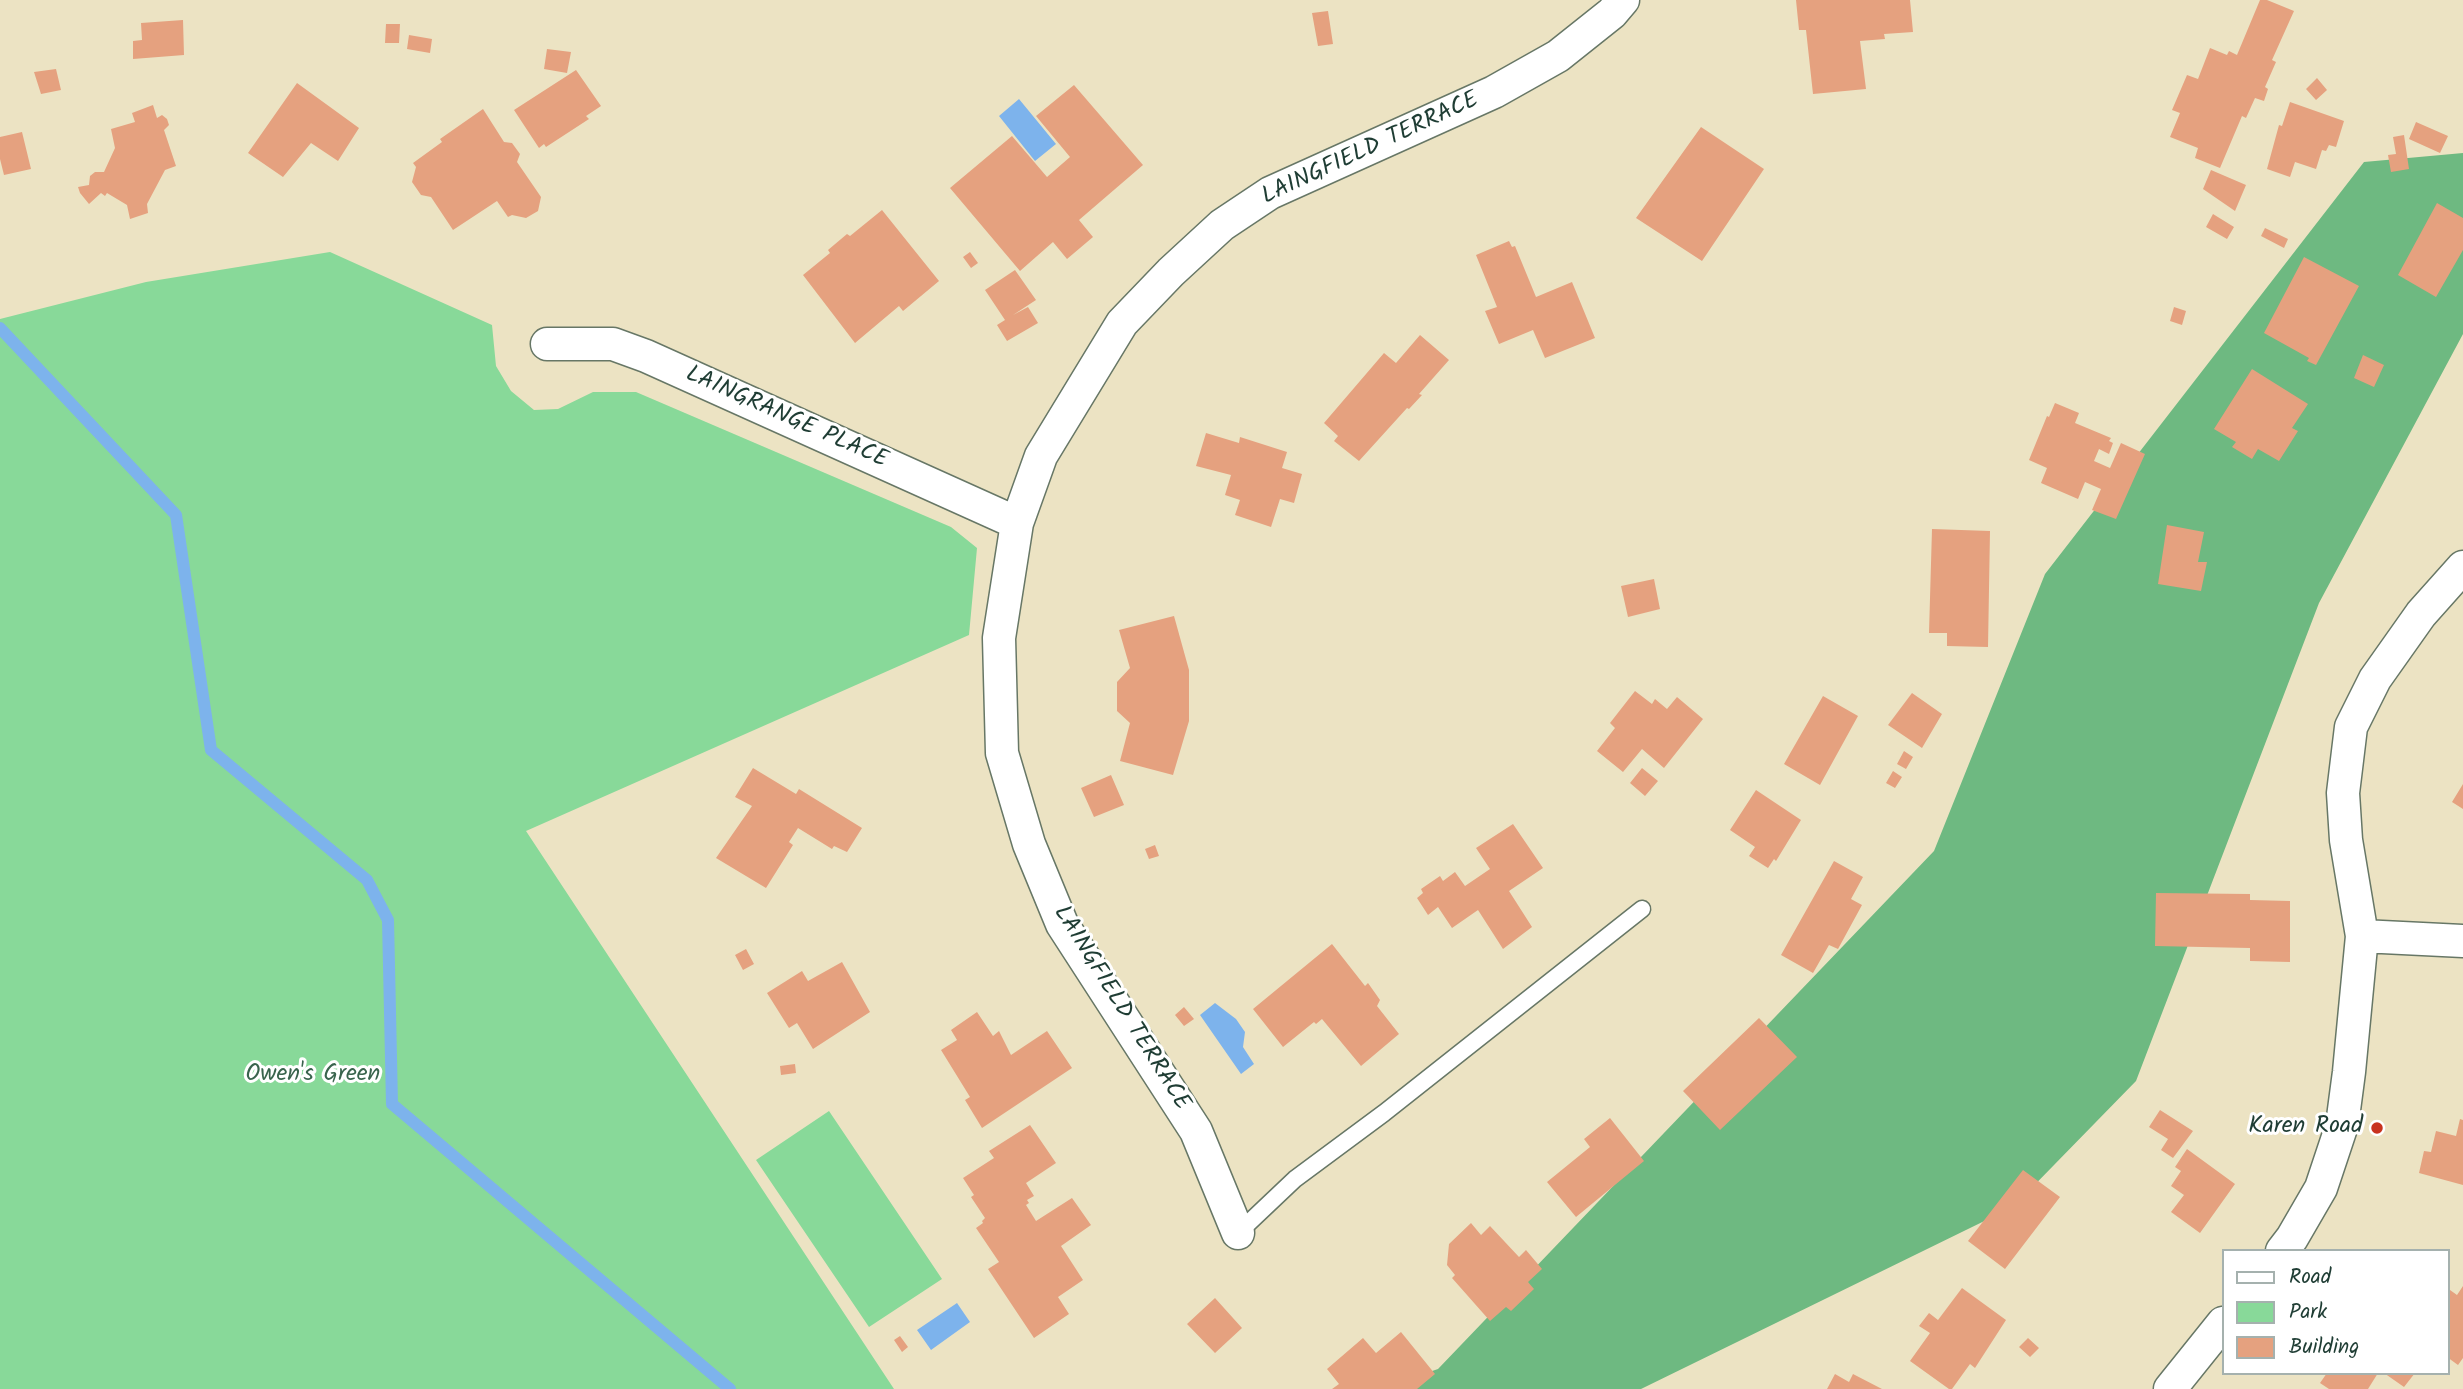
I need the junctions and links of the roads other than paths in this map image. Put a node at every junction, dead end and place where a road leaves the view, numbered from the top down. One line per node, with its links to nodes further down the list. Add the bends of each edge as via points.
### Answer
1 (1623, 0): 3 (street, LAINGFIELD TERRACE, via 1558,57 1494,92 1270,193 1222,225 1122,323 1041,456)
2 (547, 344): 3 (street, LAINGRANGE PLACE, via 613,344 646,356)
3 (1017, 523): 8 (street, LAINGFIELD TERRACE, via 999,638 1002,753 1029,844 1062,924 1196,1131)
4 (2463, 567): 6 (street, via 2421,614 2375,678 2351,727 2343,793)
5 (1642, 909): 8 (lane, via 1295,1179)
6 (2362, 936): 7 (street); 9 (street, via 2342,1125 2321,1188)
7 (2463, 940)
8 (1238, 1233)
9 (2284, 1249)
10 (2222, 1324): 11 (street)
11 (2170, 1389)

